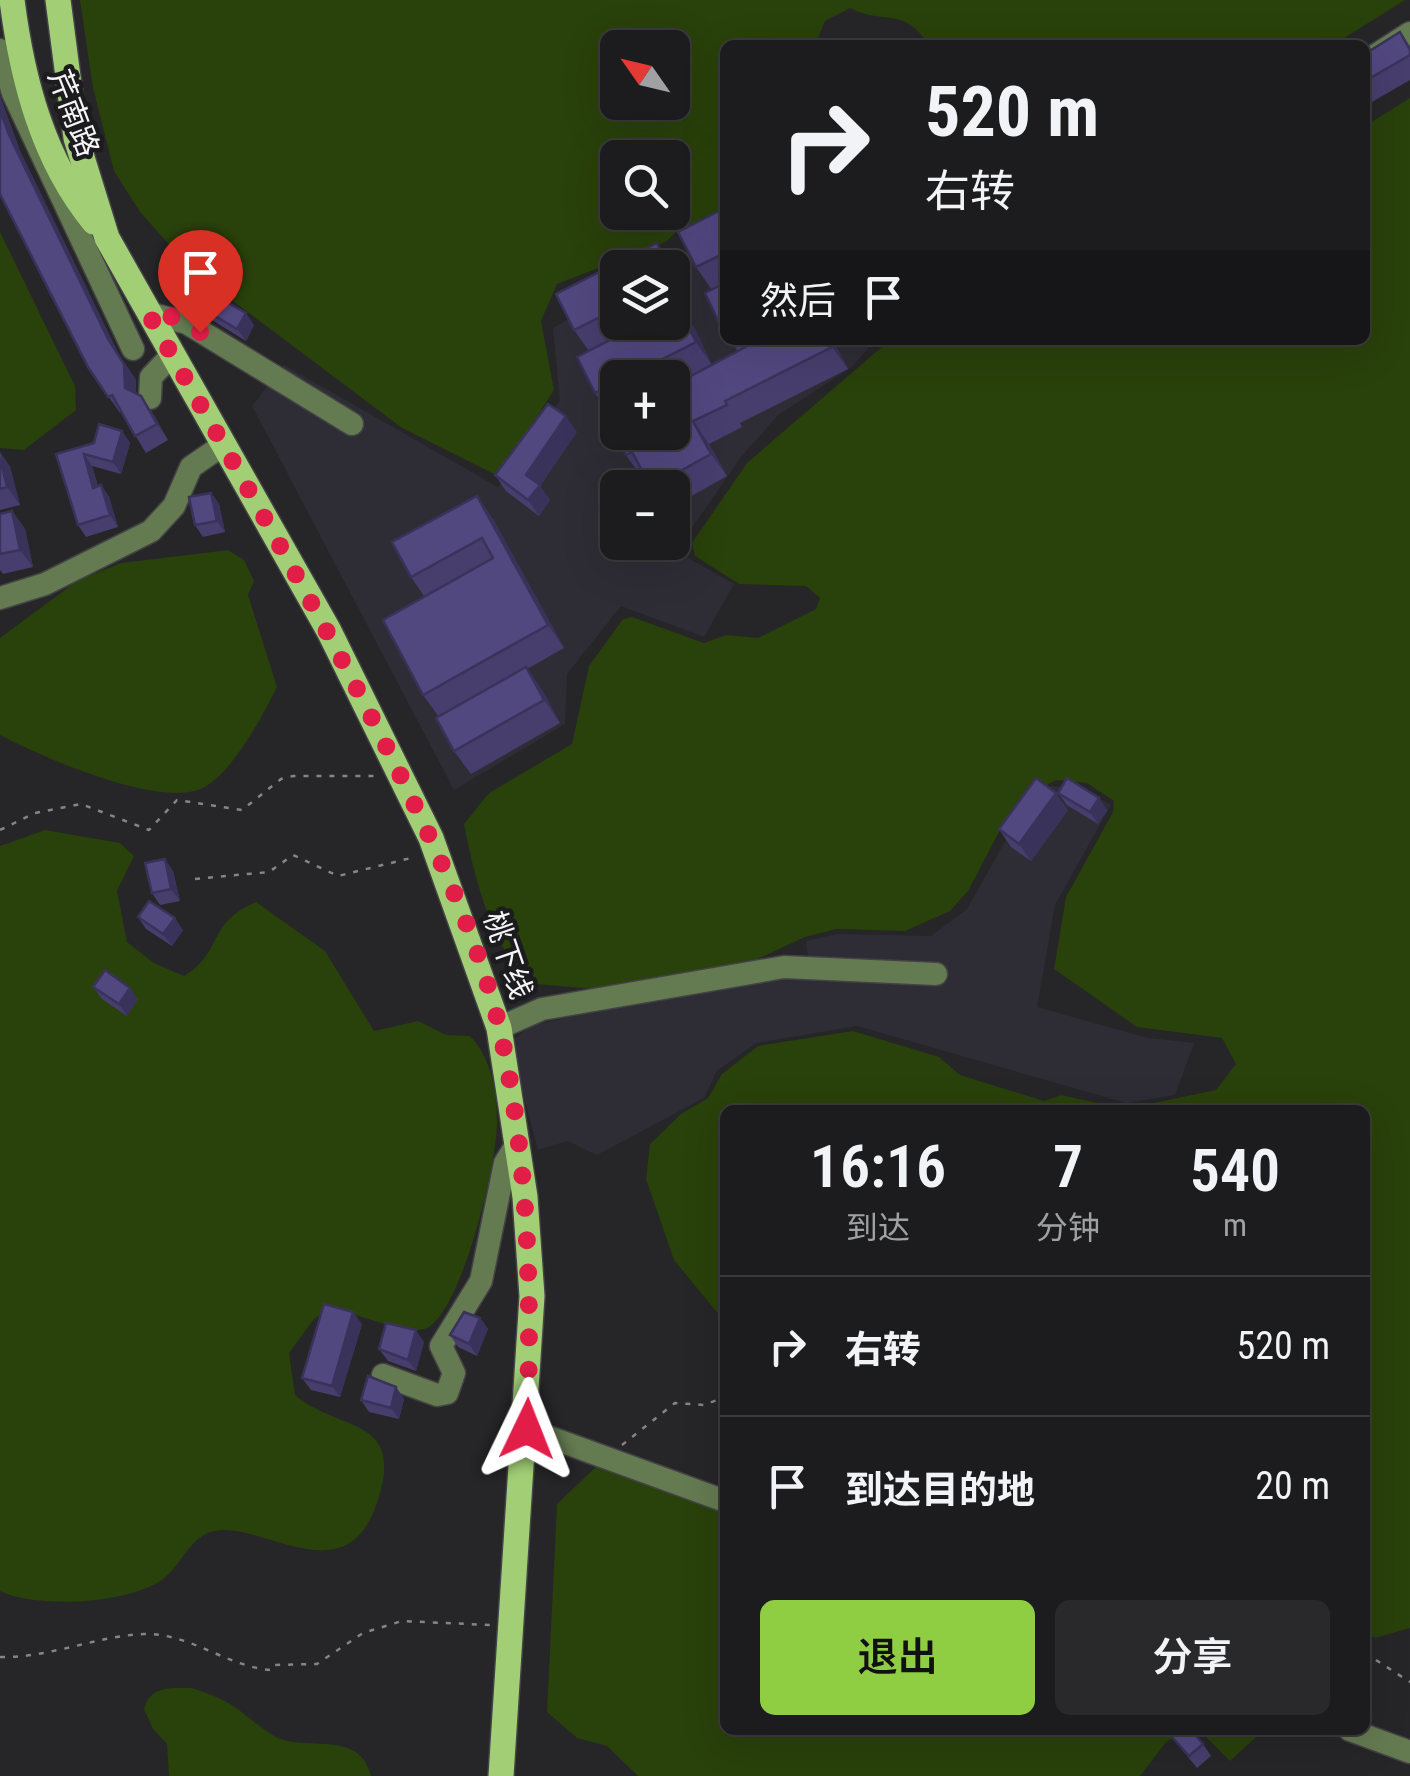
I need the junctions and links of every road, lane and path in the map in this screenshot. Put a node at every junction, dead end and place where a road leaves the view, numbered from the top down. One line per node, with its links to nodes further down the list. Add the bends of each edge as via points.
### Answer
1 (12, 0): 6 (main road, 芹南路, via 26,86 64,177)
2 (58, 0): 6 (main road, via 76,138)
3 (1410, 33): 5 (street)
4 (0, 50): 8 (street)
5 (1370, 59)
6 (107, 238): 7 (main road, 桃下线)
7 (148, 313): 9 (main road, 桃下线); 11 (street, via 187,323)
8 (133, 349)
9 (172, 355): 10 (street, via 151,377); 12 (main road, 桃下线)
10 (150, 398)
11 (352, 424)
12 (223, 444): 13 (street, via 190,467 174,506 151,530 45,584); 14 (main road, 桃下线, via 329,632)
13 (0, 598)
14 (400, 776): 15 (path, via 293,776 242,810 177,800 149,830 81,804 35,813); 16 (main road, 桃下线)
15 (0, 830)
16 (436, 852): 17 (path, via 338,876 293,855 268,872); 19 (main road, 桃下线)
17 (195, 878)
18 (936, 974): 19 (street, via 784,967 542,1010)
19 (499, 1028): 20 (main road, 桃下线)
20 (518, 1142): 21 (street, via 502,1174 481,1281 441,1346 454,1373 448,1393 436,1396); 23 (main road, 桃下线, via 532,1296)
21 (383, 1375)
22 (720, 1400): 24 (path, via 675,1403)
23 (527, 1429): 25 (street); 26 (main road, 桃下线)
24 (617, 1449)
25 (720, 1499)
26 (512, 1626): 28 (path, via 402,1621 363,1633 317,1664 270,1670 144,1634); 32 (main road, 桃下线)
27 (1370, 1656): 29 (path)
28 (0, 1657)
29 (1410, 1682)
30 (1364, 1735): 31 (street)
31 (1410, 1752)
32 (501, 1776)

